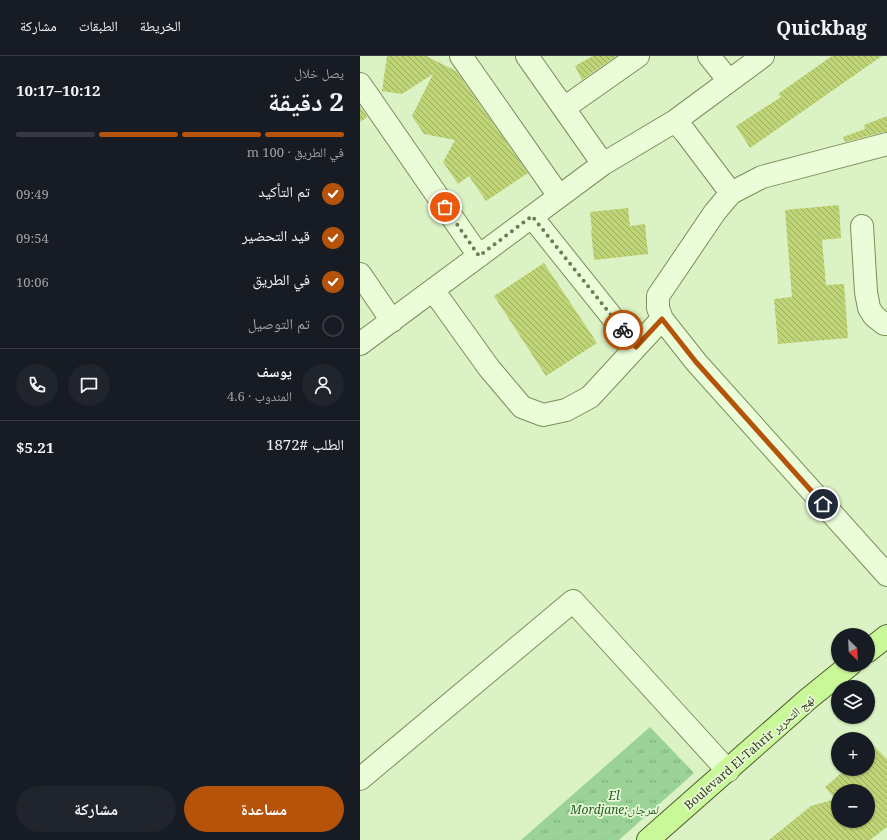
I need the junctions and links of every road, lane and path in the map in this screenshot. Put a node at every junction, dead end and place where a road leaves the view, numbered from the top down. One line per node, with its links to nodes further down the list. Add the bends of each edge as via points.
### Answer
1 (461, 56): 13 (street)
2 (527, 56): 8 (street)
3 (638, 56): 8 (street)
4 (709, 56): 6 (street)
5 (763, 56): 6 (street)
6 (729, 81): 9 (street)
7 (360, 84): 16 (street)
8 (564, 108): 11 (street)
9 (675, 121): 11 (street); 12 (street)
10 (887, 144): 12 (street, via 762,177)
11 (603, 164): 13 (street)
12 (731, 193): 19 (street, via 715,212 658,296 658,308)
13 (559, 196): 14 (street)
14 (532, 216): 16 (street); 23 (street)
15 (862, 226): 21 (street, via 869,308 874,316)
16 (479, 256): 18 (street)
17 (360, 274): 20 (street)
18 (433, 290): 20 (street); 23 (street, via 489,368 522,407 543,415 566,410 590,396)
19 (662, 319): 23 (street); 24 (street, via 696,362)
20 (392, 321): 22 (street)
21 (887, 324)
22 (360, 344)
23 (636, 347)
24 (887, 575)
25 (887, 636): 26 (main road)
26 (875, 645)
27 (841, 672): 28 (main road, Boulevard El-Tahrir نهج التحرير)
28 (728, 771): 29 (street, via 573,601); 30 (main road, Boulevard El-Tahrir نهج التحرير)
29 (360, 779)
30 (648, 840)

